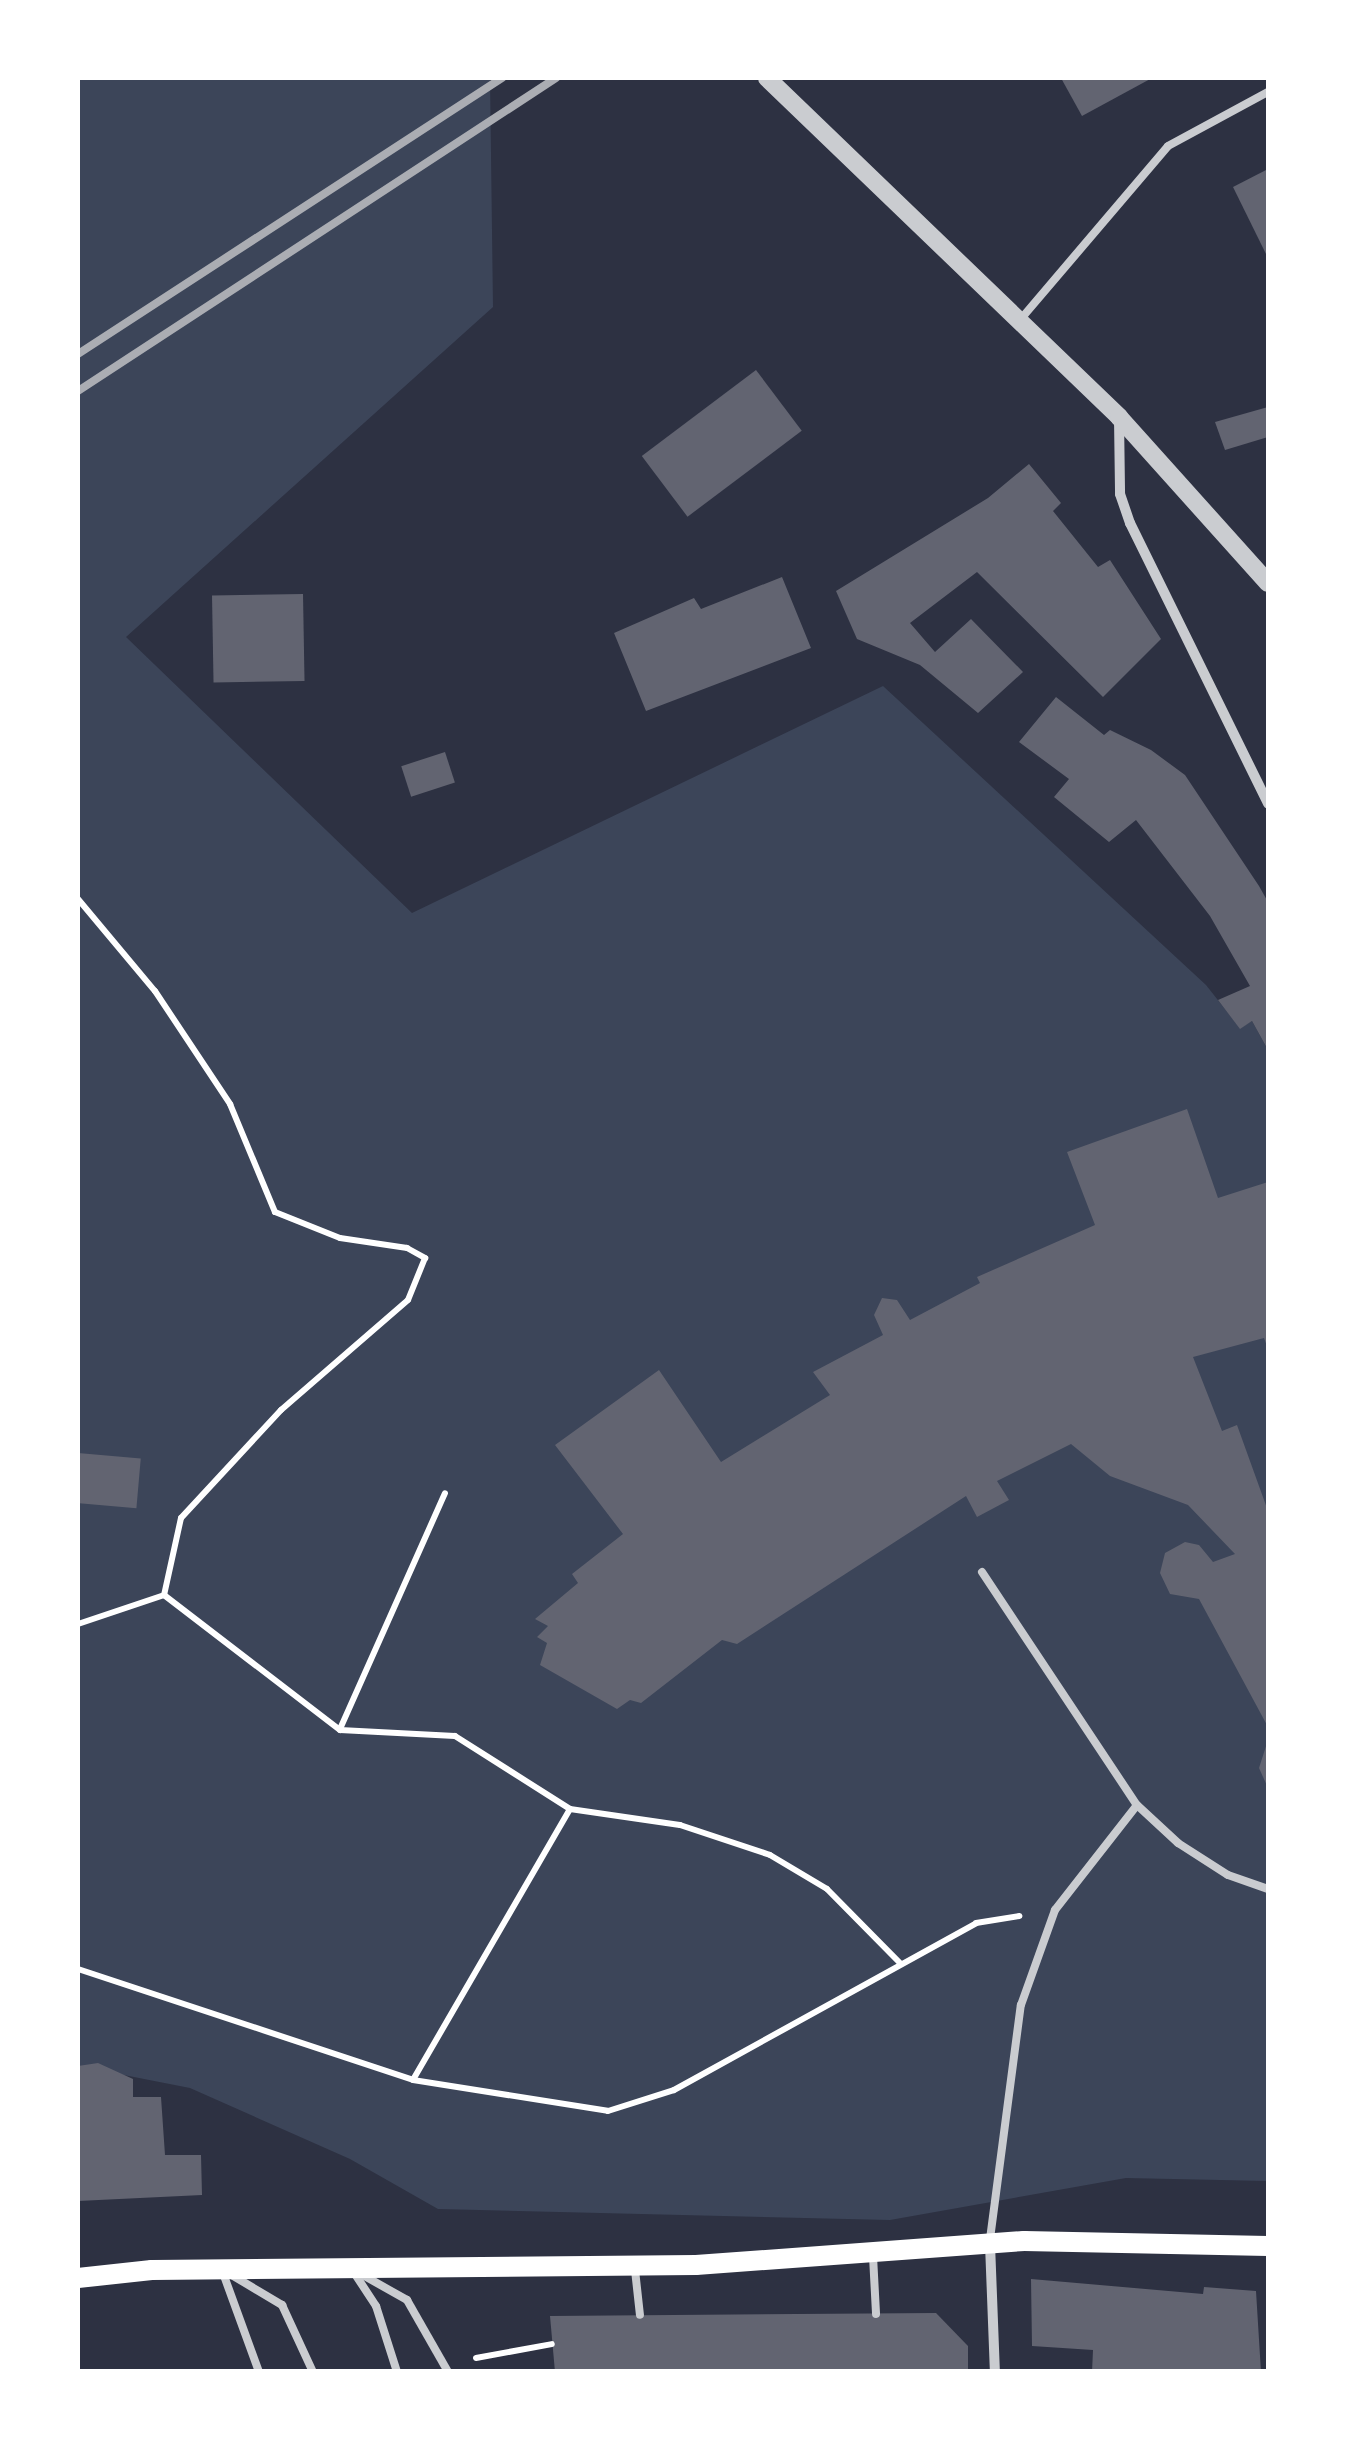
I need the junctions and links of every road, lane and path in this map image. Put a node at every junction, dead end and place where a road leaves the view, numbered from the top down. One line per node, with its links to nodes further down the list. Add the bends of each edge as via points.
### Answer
1 (767, 78): 3 (street)
2 (1268, 92): 3 (lane, via 1168,146)
3 (1020, 320): 4 (street)
4 (1119, 418): 5 (street); 6 (street, via 1120,494 1130,523)
5 (1268, 583)
6 (1268, 804)
7 (78, 898): 10 (path, via 154,992 230,1104 275,1212 340,1238 407,1248 425,1258 408,1300 281,1410 180,1518)
8 (444, 1492): 12 (path)
9 (982, 1572): 13 (lane)
10 (164, 1595): 11 (path); 12 (path)
11 (78, 1624)
12 (340, 1730): 14 (path, via 455,1736)
13 (1137, 1805): 15 (lane, via 1212,1864); 16 (lane)
14 (570, 1809): 17 (path, via 680,1826 770,1855 827,1889); 19 (path)
15 (1268, 1888)
16 (1055, 1910): 17 (path, via 976,1923); 20 (lane, via 1012,2044)
17 (902, 1964): 19 (path, via 674,2090 608,2111)
18 (78, 1969): 19 (path)
19 (413, 2080)
20 (990, 2242): 21 (main road); 22 (main road); 33 (street)
21 (1268, 2246)
22 (873, 2256): 23 (main road); 27 (lane)
23 (634, 2265): 24 (main road); 28 (lane)
24 (350, 2268): 25 (main road); 31 (lane, via 376,2306); 32 (lane, via 407,2300)
25 (222, 2269): 26 (main road); 29 (lane); 30 (lane, via 282,2305)
26 (78, 2278)
27 (876, 2314)
28 (640, 2315)
29 (259, 2372)
30 (313, 2372)
31 (397, 2372)
32 (448, 2372)
33 (994, 2372)

